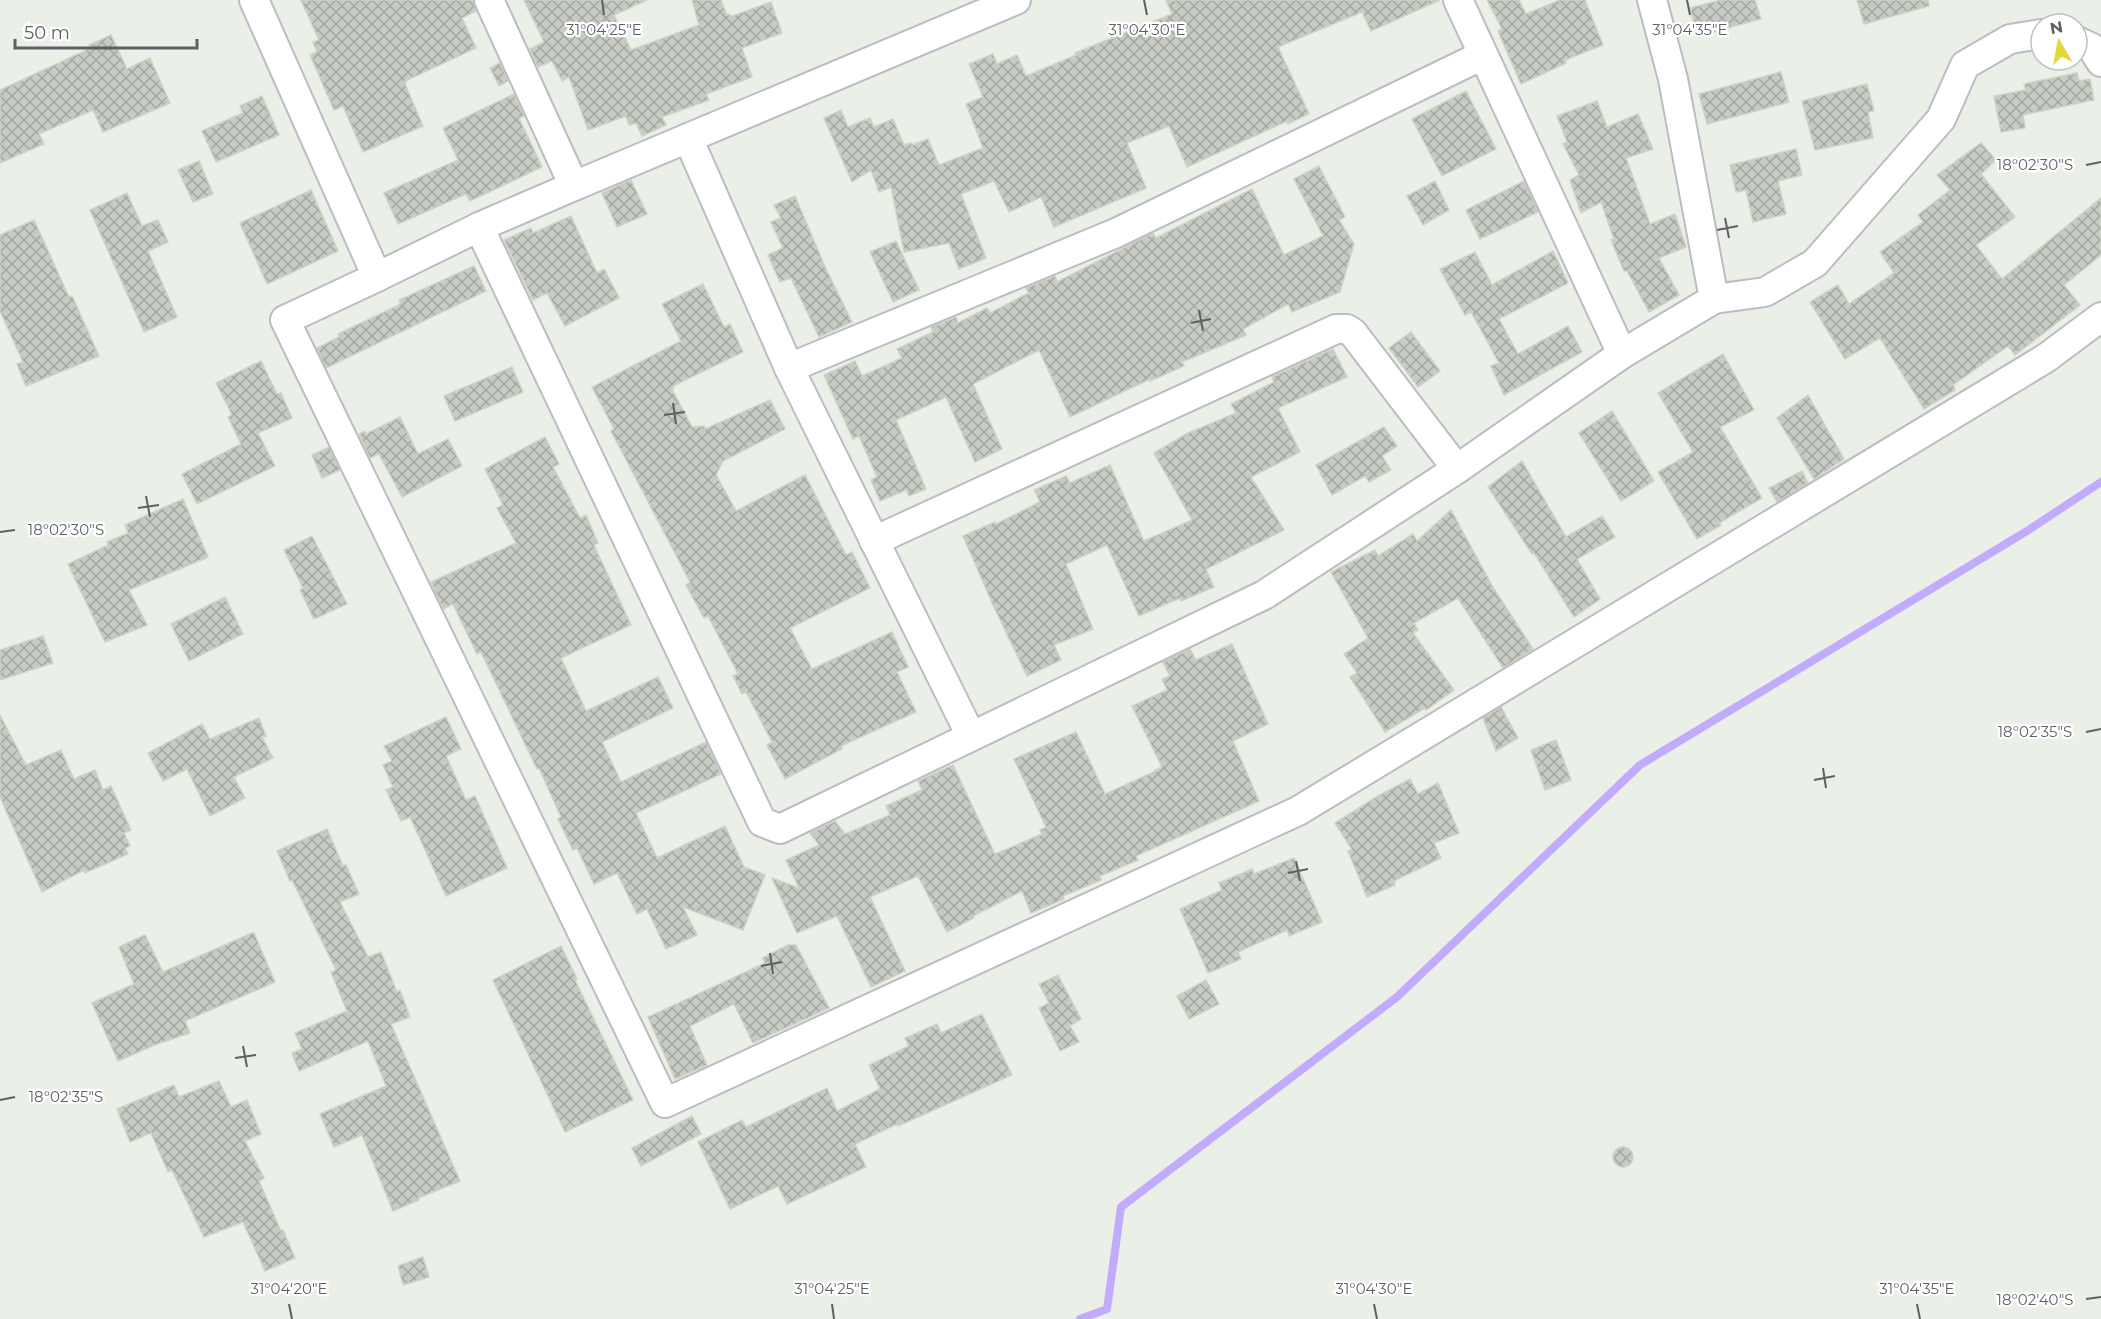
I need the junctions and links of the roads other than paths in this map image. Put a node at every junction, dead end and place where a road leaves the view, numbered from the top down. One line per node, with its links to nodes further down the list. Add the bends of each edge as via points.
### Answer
1 (254, 0): 13 (street)
2 (489, 0): 11 (street)
3 (1016, 0): 10 (street)
4 (1458, 0): 8 (street)
5 (1652, 0): 14 (street, via 1673,79)
6 (2029, 36): 14 (street, via 2010,39 1965,65 1941,119 1815,263 1765,292)
7 (2089, 47): 9 (street)
8 (1484, 55): 16 (street); 17 (street, via 1116,233)
9 (2101, 62)
10 (688, 138): 11 (street); 17 (street)
11 (574, 186): 12 (street)
12 (479, 227): 13 (street); 20 (street, via 762,822 780,829)
13 (377, 277): 15 (street, via 285,320 665,1103 1298,811 2046,358)
14 (1714, 299): 16 (street)
15 (2101, 317)
16 (1622, 354): 18 (street)
17 (789, 368): 19 (street)
18 (1457, 469): 19 (street, via 1353,333 1336,329); 20 (street, via 1264,595)
19 (874, 541): 20 (street)
20 (971, 736)

